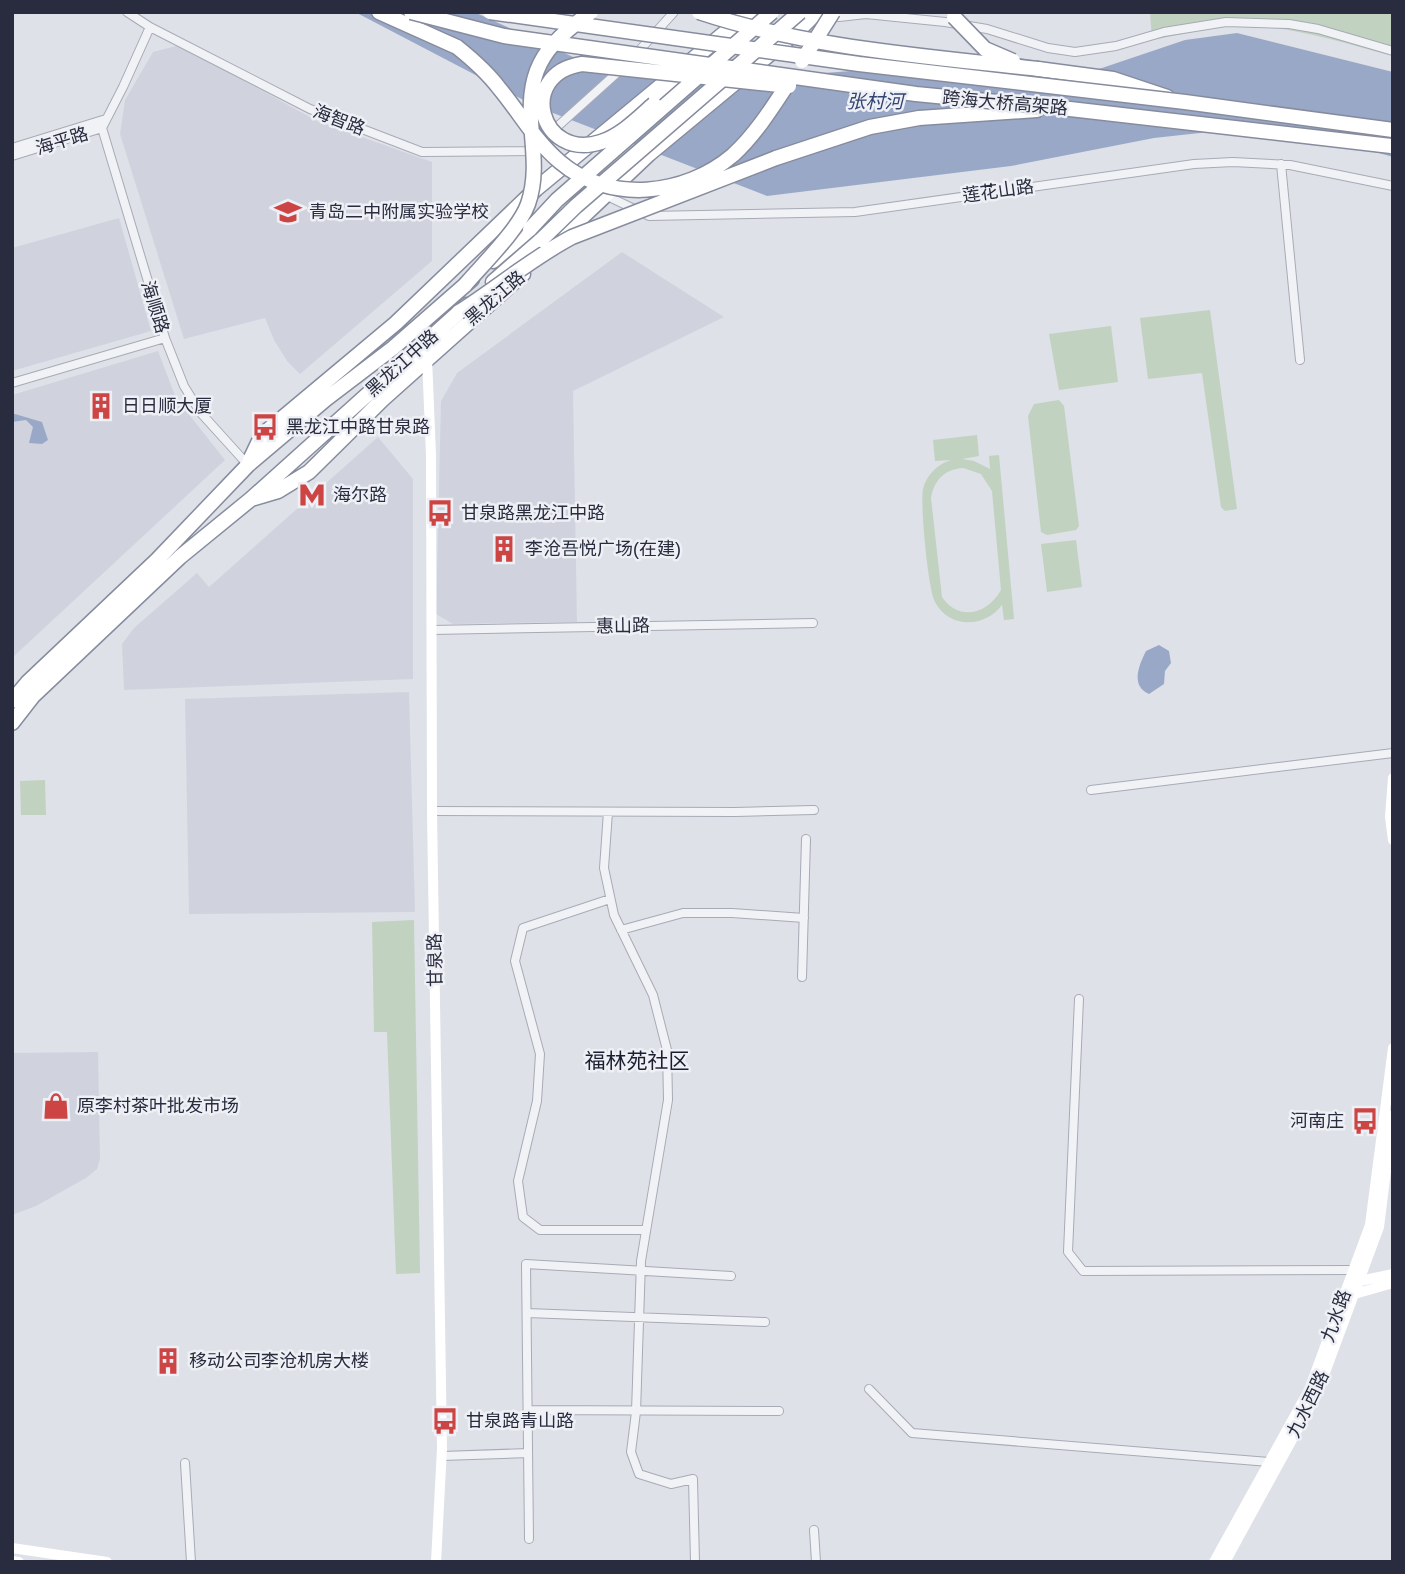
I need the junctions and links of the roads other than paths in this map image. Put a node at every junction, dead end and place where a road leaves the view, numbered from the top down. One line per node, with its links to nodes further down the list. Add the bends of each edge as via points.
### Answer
1 (127, 12): 14 (street, 海智路)
2 (379, 12): 12 (highway, bridge, via 457,47 477,63 559,162 597,183 638,191 673,186 732,155 778,99)
3 (411, 12): 18 (highway, 跨海大桥高架路, bridge, via 504,36)
4 (490, 12): 19 (highway, 跨海大桥高架路, bridge, via 859,64)
5 (591, 12): 32 (highway, bridge, via 568,28 538,64 530,106 534,180 528,206)
6 (674, 12): 26 (street, bridge, via 628,63)
7 (699, 12): 17 (highway, bridge, via 741,26 820,41)
8 (750, 12): 28 (highway, 黑龙江中路, bridge)
9 (772, 12): 15 (highway, 黑龙江中路, bridge)
10 (952, 12): 17 (highway, bridge, via 985,48)
11 (1245, 12): 13 (street)
12 (819, 13): 13 (street, via 839,17 866,13 976,27 1075,52 1164,32); 31 (highway, bridge); 33 (highway, 黑龙江中路, bridge, via 576,206)
13 (1240, 23): 16 (street, via 1318,29)
14 (150, 27): 21 (street, 海平路); 26 (street, 海智路, via 310,110 422,152)
15 (742, 39): 18 (highway, bridge, via 709,64 698,72 687,80 654,104 619,133 600,142 571,142 554,135 547,126 542,104 549,80 562,69 582,64 621,66 673,74 686,75 699,77 816,89); 32 (highway, 黑龙江中路, bridge)
16 (1393, 51)
17 (1038, 69): 19 (highway, bridge, via 1113,79)
18 (916, 94): 20 (highway, 跨海大桥高架路, bridge)
19 (1185, 102): 23 (highway, 跨海大桥高架路, bridge)
20 (1070, 109): 24 (highway, 跨海大桥高架路, bridge); 33 (highway, bridge, via 919,118 819,142 572,237)
21 (106, 119): 22 (street, 海平路); 25 (street, 海平路)
22 (102, 128): 27 (street, 海平路); 34 (street, 海顺路)
23 (1393, 130)
24 (1393, 147)
25 (12, 148)
26 (530, 150): 28 (street, 海智路)
27 (12, 156)
28 (570, 161): 31 (street, 莲花山路); 38 (highway, 黑龙江中路, via 396,323 262,435)
29 (1281, 164): 30 (street, 莲花山路); 31 (street, 莲花山路, via 1194,164 855,212 649,216); 36 (street)
30 (1393, 186)
31 (605, 195): 35 (highway, 黑龙江路)
32 (465, 285): 38 (highway, 黑龙江中路)
33 (459, 312): 39 (highway, 黑龙江中路)
34 (165, 338): 37 (street); 38 (street, 海顺路, via 200,412)
35 (427, 358): 39 (highway, 黑龙江路, via 309,472 278,491); 41 (street, 甘泉路)
36 (1300, 360)
37 (12, 383)
38 (248, 465): 42 (highway, 黑龙江中路)
39 (251, 499): 44 (highway, 黑龙江中路, via 180,557)
40 (813, 623): 41 (street, 惠山路)
41 (432, 630): 52 (street, 甘泉路)
42 (28, 682): 43 (highway); 45 (highway, 黑龙江中路)
43 (12, 689)
44 (33, 696): 46 (highway, 黑龙江中路); 47 (highway)
45 (12, 701)
46 (12, 723)
47 (12, 732)
48 (1393, 753): 50 (street)
49 (1393, 778): 55 (street)
50 (1091, 790)
51 (814, 810): 53 (street)
52 (432, 811): 53 (street); 78 (street, 甘泉路)
53 (608, 812): 56 (street, via 604,867)
54 (806, 839): 57 (street)
55 (1393, 840)
56 (610, 899): 58 (street); 63 (street, via 523,928 515,961 540,1054 537,1101 518,1181 523,1217 540,1230)
57 (804, 918): 58 (street, via 683,913); 59 (street)
58 (621, 930): 63 (street, via 653,995 667,1050 668,1100)
59 (802, 977)
60 (1079, 999): 67 (street, via 1068,1252 1083,1271)
61 (1393, 1048): 67 (street, 九水路, via 1370,1225)
62 (1393, 1115): 67 (street, 九水西路, via 1379,1227)
63 (646, 1230): 64 (street)
64 (641, 1271): 66 (street); 70 (street, via 526,1264); 71 (street)
65 (1393, 1274): 67 (street)
66 (731, 1276)
67 (1354, 1278): 69 (street, 九水西路)
68 (1393, 1283): 69 (street)
69 (1349, 1294): 79 (street, 九水路, via 1308,1390); 92 (street, 九水西路, via 1317,1394)
70 (527, 1313): 71 (street); 74 (street)
71 (639, 1317): 72 (street); 76 (street)
72 (765, 1322)
73 (869, 1390): 79 (street, via 912,1433)
74 (528, 1410): 76 (street); 77 (street)
75 (779, 1411): 76 (street)
76 (636, 1412): 89 (street, via 631,1452 639,1474 671,1484 693,1479)
77 (528, 1453): 78 (street); 82 (street)
78 (442, 1456): 88 (street, 甘泉路)
79 (1269, 1462): 91 (street, 九水路)
80 (185, 1463): 87 (street)
81 (814, 1530): 90 (street)
82 (529, 1539)
83 (12, 1548): 86 (street)
84 (12, 1561): 85 (street)
85 (19, 1562)
86 (107, 1562)
87 (191, 1562)
88 (436, 1562)
89 (695, 1562)
90 (816, 1562)
91 (1214, 1562)
92 (1225, 1562)

